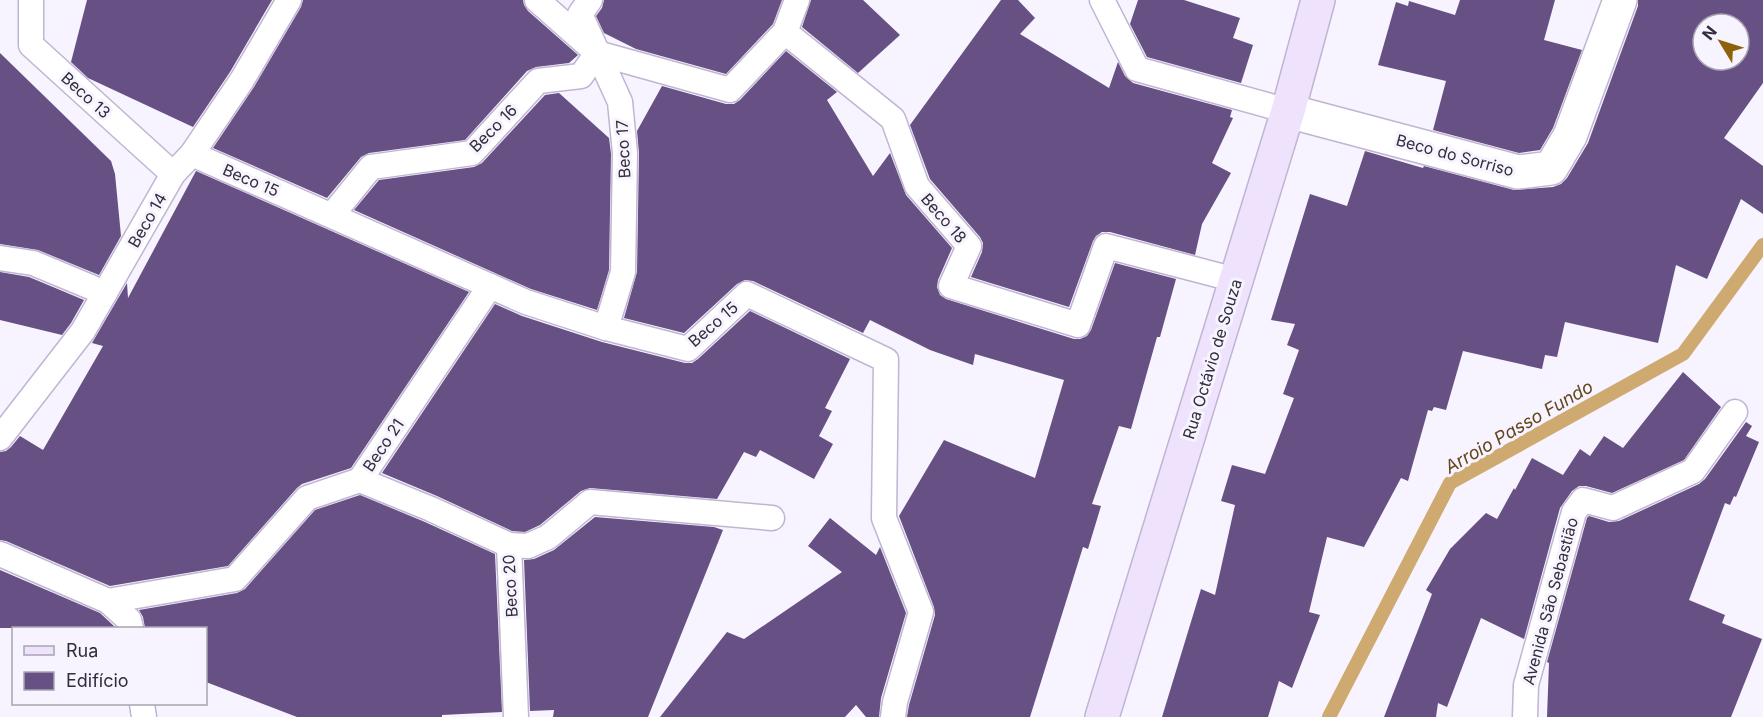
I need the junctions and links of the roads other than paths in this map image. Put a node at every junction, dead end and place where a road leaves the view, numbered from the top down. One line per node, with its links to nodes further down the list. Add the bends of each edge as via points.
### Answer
1 (31, 0): 13 (lane, Beco 13, via 31,45)
2 (289, 0): 12 (lane, Beco 14)
3 (537, 0): 10 (lane, Beco 17)
4 (590, 0): 10 (lane, via 580,14)
5 (797, 0): 9 (lane)
6 (1102, 0): 11 (lane, via 1137,69)
7 (1318, 0): 11 (street, Rua Octávio de Souza)
8 (1620, 0): 11 (street, Beco do Sorriso, via 1570,136 1551,168 1518,172)
9 (785, 32): 10 (lane, via 730,90); 16 (lane, Beco 18, via 893,119 917,186 969,246 951,286 1078,325 1106,246)
10 (597, 53): 14 (lane, Beco 16, via 582,76 538,81 472,153 371,167); 19 (lane, Beco 17, via 620,102 626,153 623,272)
11 (1288, 111): 16 (street, Rua Octávio de Souza)
12 (192, 154): 13 (lane, Beco 14); 14 (lane, Beco 15)
13 (173, 174): 18 (lane, Beco 14)
14 (332, 215): 17 (lane, Beco 15)
15 (0, 258): 18 (lane, via 33,263)
16 (1236, 280): 30 (street, Rua Octávio de Souza)
17 (490, 286): 19 (lane, Beco 15, via 525,302); 22 (lane, Beco 21)
18 (105, 292): 21 (lane, Beco 14, via 83,331)
19 (606, 328): 29 (lane, Beco 15, via 688,350 747,294 886,360 884,518 921,612)
20 (1735, 412): 31 (lane, Avenida São Sebastião, via 1693,471 1613,508 1583,500 1574,512 1526,685)
21 (0, 438)
22 (360, 480): 24 (lane, Beco 20); 26 (lane, Beco 21, via 307,498 235,579)
23 (771, 518): 24 (lane, via 590,502 548,537 528,546)
24 (508, 545): 28 (lane, Beco 20)
25 (0, 554): 26 (lane)
26 (108, 601): 27 (lane, via 129,620)
27 (131, 627)
28 (516, 717)
29 (893, 717)
30 (1102, 717)
31 (1525, 717)

